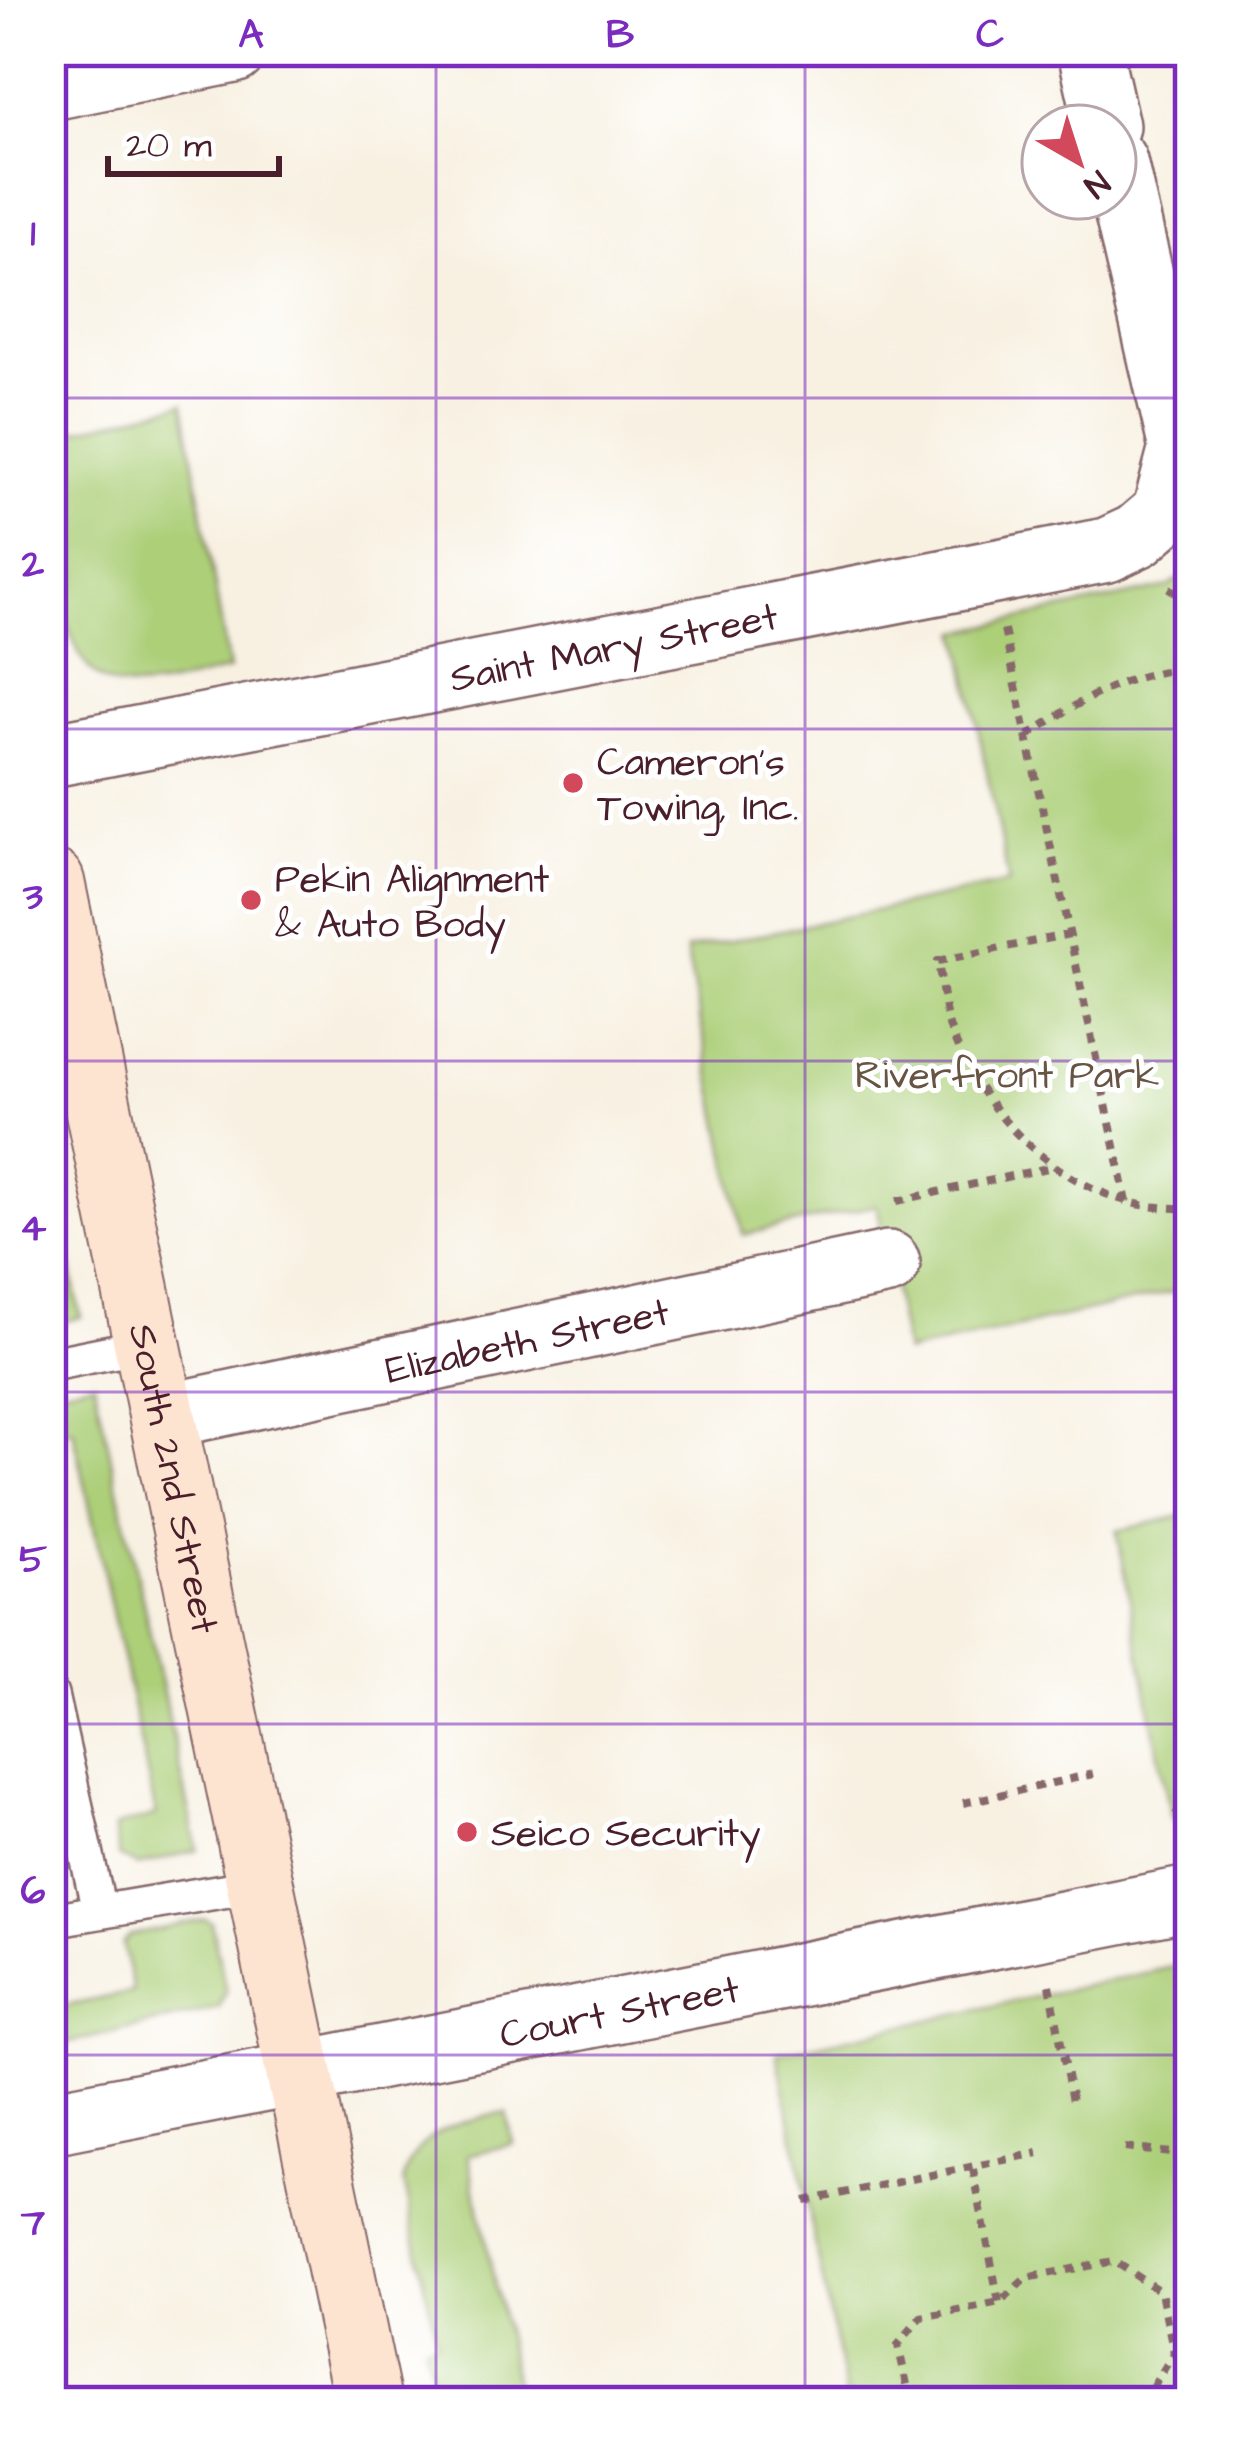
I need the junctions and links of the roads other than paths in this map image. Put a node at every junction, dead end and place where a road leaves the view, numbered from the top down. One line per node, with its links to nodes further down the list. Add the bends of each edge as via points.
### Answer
1 (234, 51): 3 (street)
2 (1090, 51): 4 (street)
3 (51, 88)
4 (1102, 102)
5 (1129, 222): 6 (street, Saint Mary Street, via 1181,448 1163,513 1138,536 1107,550)
6 (51, 754)
7 (51, 882): 9 (main road, South 2nd Street)
8 (882, 1234): 11 (street, Elizabeth Street)
9 (151, 1344): 10 (lane); 11 (main road, South 2nd Street)
10 (51, 1364)
11 (166, 1416): 13 (main road, South 2nd Street)
12 (51, 1695): 15 (lane)
13 (264, 1884): 15 (lane); 17 (main road, South 2nd Street)
14 (1190, 1898): 17 (street, Court Street)
15 (99, 1910): 16 (lane)
16 (51, 1920)
17 (303, 2071): 18 (street, Court Street); 19 (main road, South 2nd Street)
18 (51, 2122)
19 (368, 2402)

